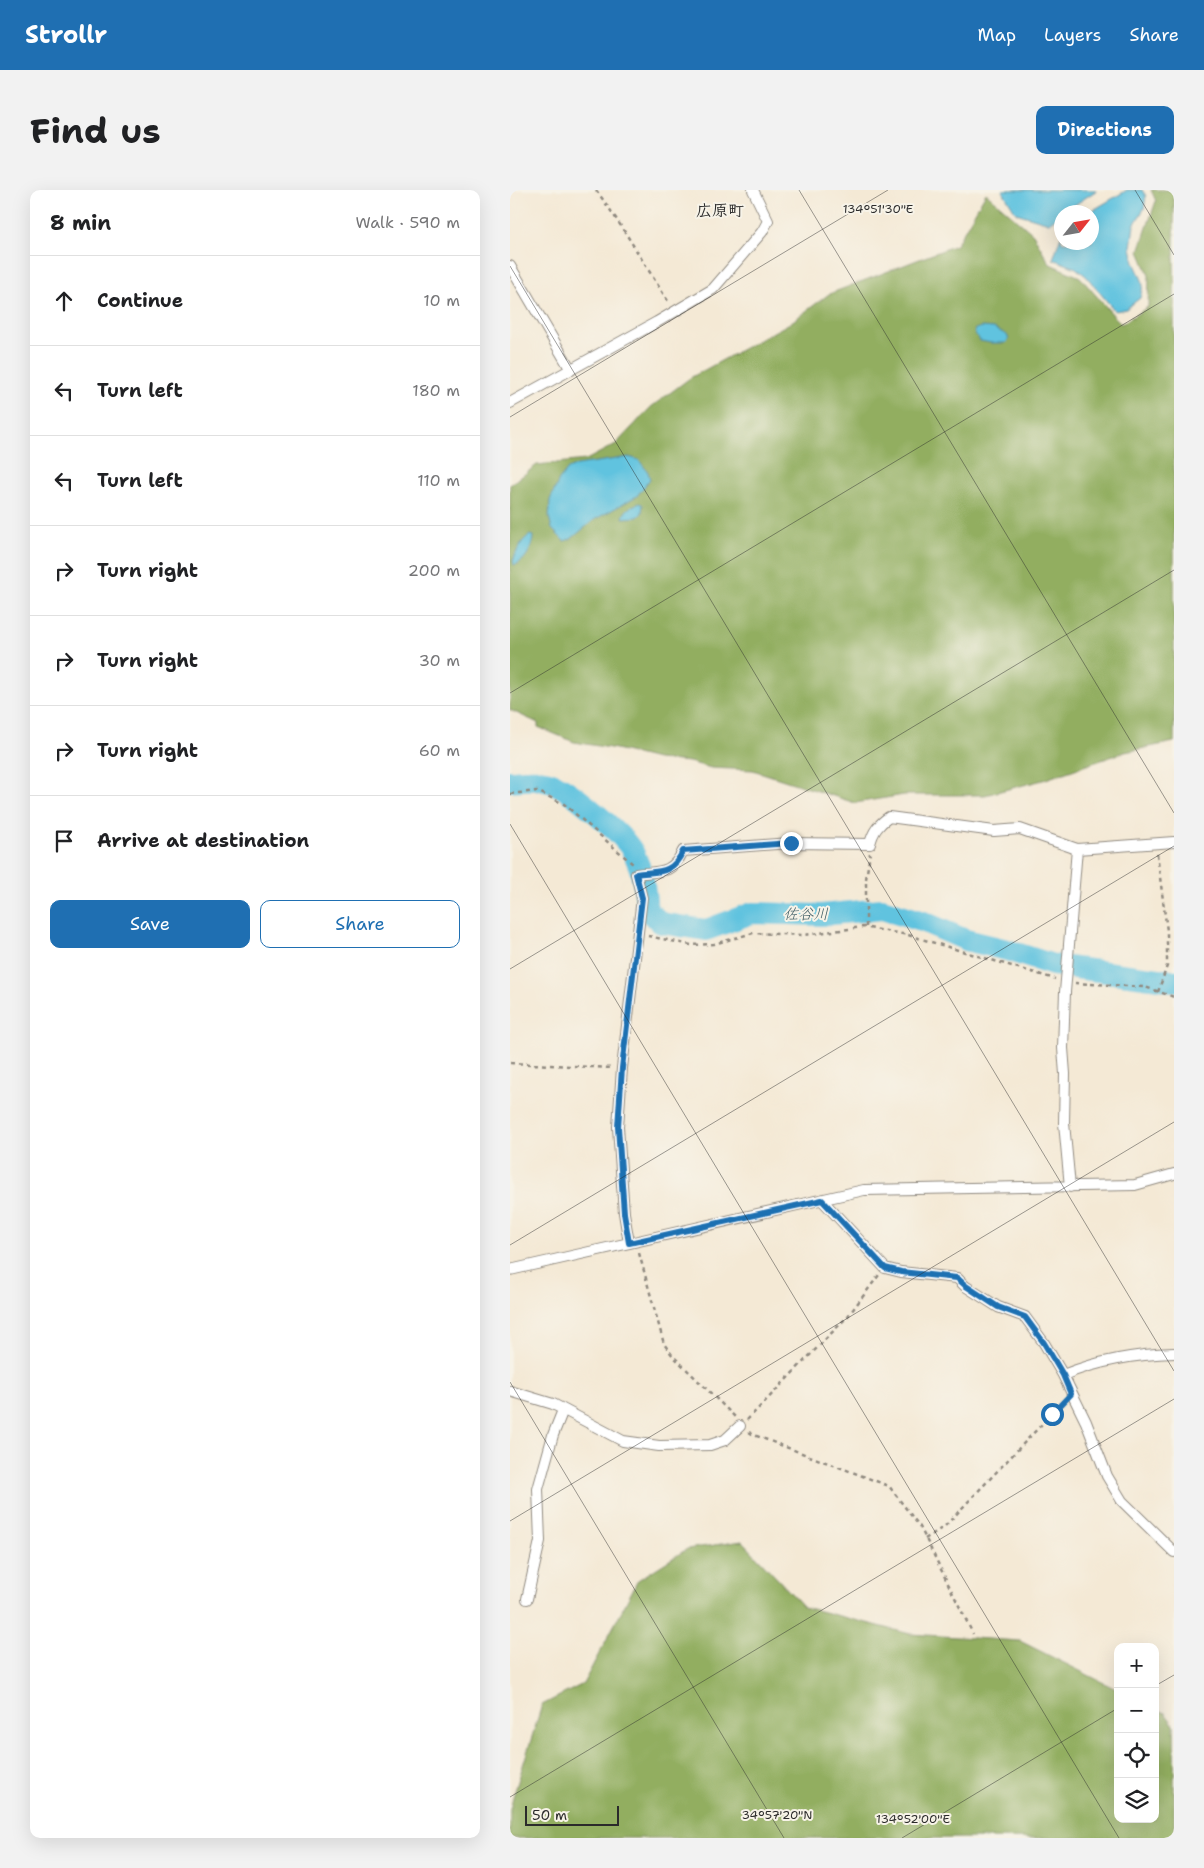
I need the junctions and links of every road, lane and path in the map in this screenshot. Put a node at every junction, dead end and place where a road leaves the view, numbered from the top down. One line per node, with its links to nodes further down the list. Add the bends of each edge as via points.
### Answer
1 (596, 190): 4 (path)
2 (753, 190): 4 (street, via 768,220 762,232 712,289)
3 (510, 266): 5 (street)
4 (675, 311): 5 (street)
5 (571, 370): 6 (street)
6 (510, 404)
7 (510, 794): 12 (path, via 537,791 564,804 633,864)
8 (1149, 842): 9 (street); 11 (street); 16 (path, via 1158,855 1167,931 1167,966)
9 (1174, 842)
10 (870, 844): 11 (street, via 872,834 889,817 994,831 1020,829); 12 (street, via 791,843 683,851 678,862 668,870); 13 (path)
11 (1077, 849): 15 (street)
12 (636, 874): 14 (street, via 642,898)
13 (866, 927): 14 (path, via 804,934 753,933 714,944 691,946); 15 (path, via 908,936)
14 (638, 935): 19 (street)
15 (1066, 983): 16 (path, via 1145,987); 21 (street, via 1064,1124)
16 (1158, 992): 17 (path)
17 (1174, 997)
18 (510, 1063): 19 (path)
19 (622, 1068): 23 (street, via 618,1127 624,1213)
20 (1174, 1174): 21 (street, via 1135,1185)
21 (1070, 1187): 22 (street, via 864,1190)
22 (822, 1200): 23 (street); 24 (street)
23 (632, 1242): 25 (street); 31 (path, via 664,1344)
24 (885, 1268): 27 (street, via 957,1278 998,1307 1025,1317); 31 (path, via 848,1316)
25 (510, 1270)
26 (1174, 1353): 27 (street, via 1116,1359)
27 (1063, 1375): 29 (street)
28 (510, 1391): 30 (street)
29 (1071, 1394): 32 (path, via 945,1526); 33 (street, via 1086,1422 1106,1476 1122,1501)
30 (563, 1410): 31 (street, via 623,1441 659,1446 710,1445 725,1440); 34 (street, via 538,1489 540,1541)
31 (740, 1426): 32 (path, via 754,1436 889,1486 920,1527)
32 (925, 1539): 35 (path)
33 (1174, 1552)
34 (527, 1599)
35 (973, 1634)

